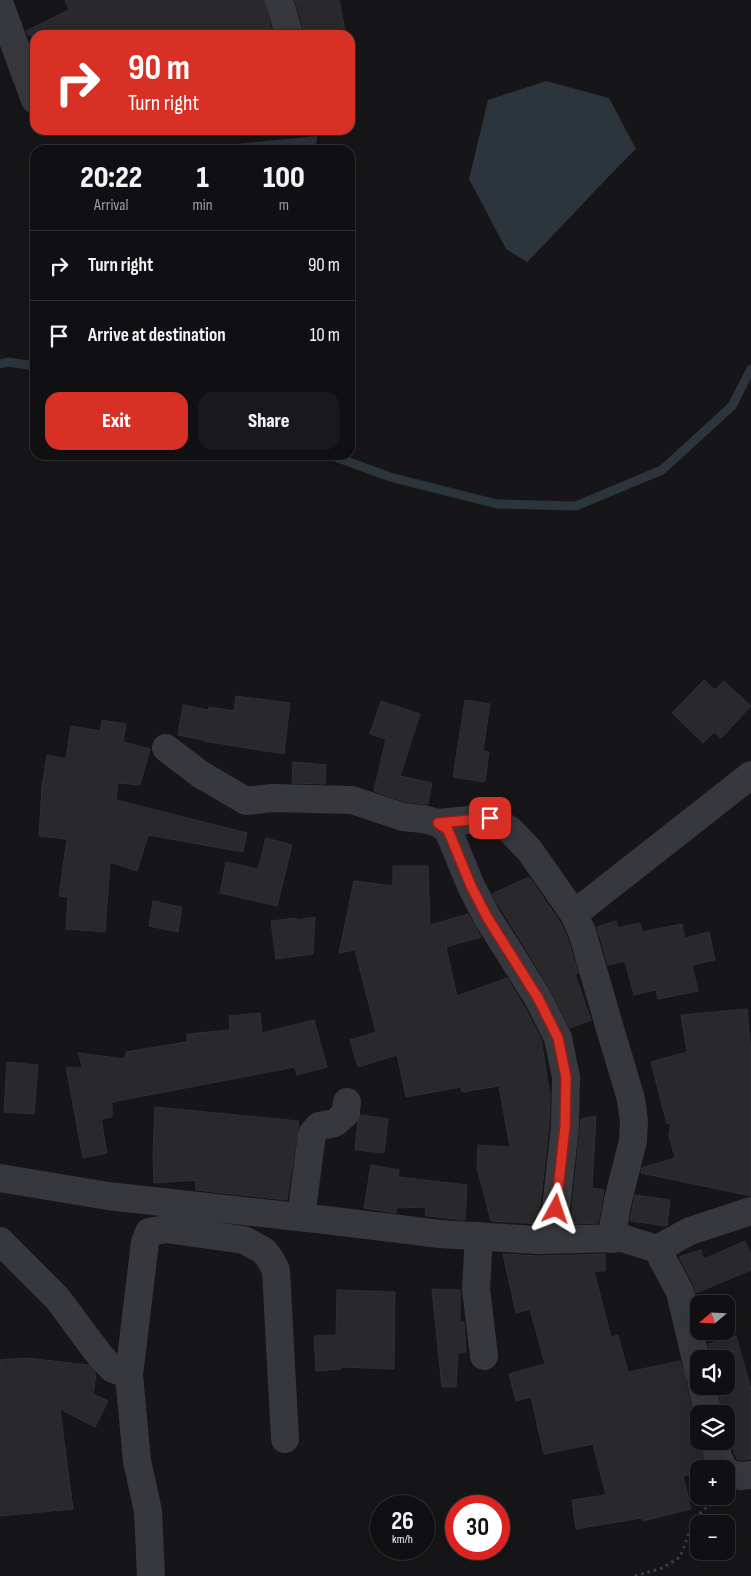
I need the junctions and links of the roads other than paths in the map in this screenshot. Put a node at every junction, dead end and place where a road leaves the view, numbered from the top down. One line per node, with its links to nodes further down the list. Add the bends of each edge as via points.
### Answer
1 (279, 0): 3 (street)
2 (0, 5): 4 (street)
3 (288, 30)
4 (30, 86)
5 (166, 748): 7 (street, via 200,774 246,801 272,798 352,800 403,817)
6 (751, 774): 8 (street)
7 (438, 823): 8 (street, via 490,818 510,830 530,851); 15 (street, via 448,830 487,917 538,998 558,1038 566,1077 565,1126 556,1209)
8 (574, 914): 14 (street, via 611,1032 634,1121 633,1141)
9 (347, 1102): 12 (street, via 346,1113 335,1123 320,1126 312,1134)
10 (0, 1178): 12 (street, via 108,1196)
11 (751, 1211): 17 (street, via 690,1232)
12 (301, 1217): 13 (street)
13 (479, 1236): 15 (street); 19 (street, via 476,1289)
14 (611, 1239): 15 (street); 17 (street, via 622,1238)
15 (558, 1240)
16 (0, 1241): 20 (street, via 57,1298 101,1357 113,1369)
17 (657, 1249): 18 (street, via 680,1292)
18 (694, 1350)
19 (484, 1356)
20 (129, 1375): 21 (street, via 145,1242 149,1232 166,1229 244,1240 264,1252 276,1270); 24 (street, via 137,1461 148,1511)
21 (285, 1438)
22 (751, 1474): 23 (street)
23 (735, 1480)
24 (151, 1576)

